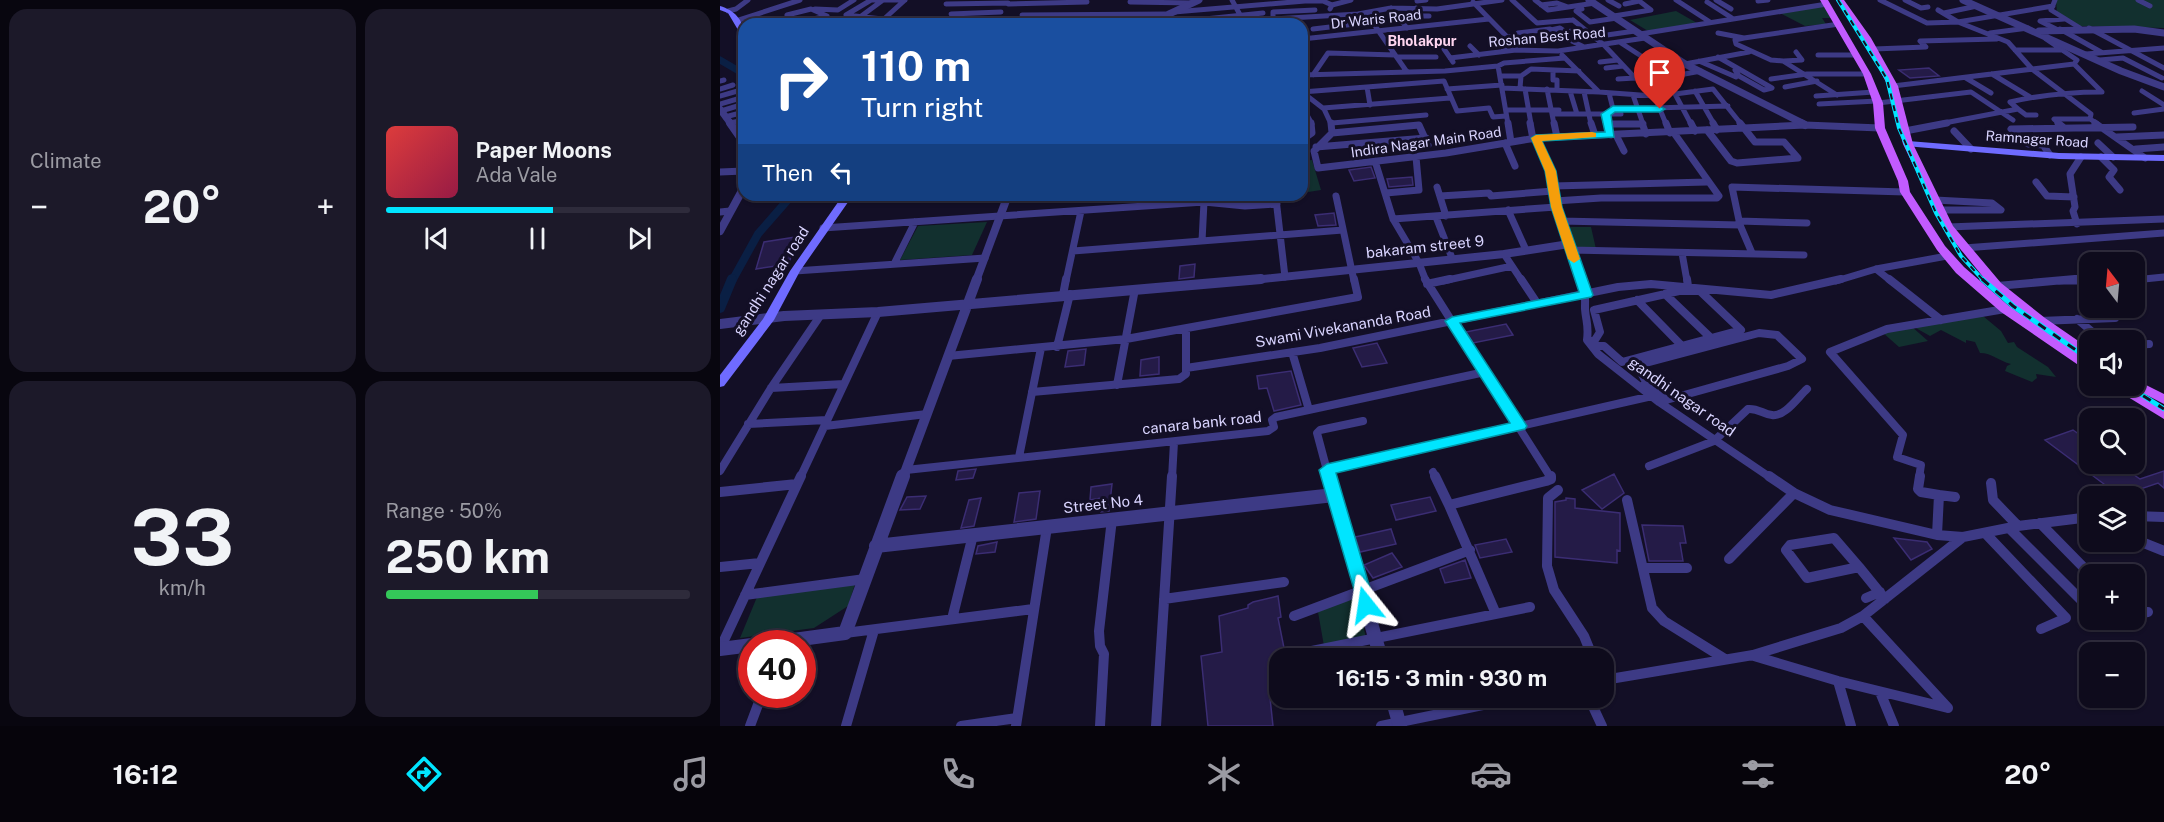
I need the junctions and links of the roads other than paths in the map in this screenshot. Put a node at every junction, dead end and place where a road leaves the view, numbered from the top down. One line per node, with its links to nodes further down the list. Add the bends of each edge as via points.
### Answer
1 (739, 0): 62 (street)
2 (748, 0): 62 (street, via 736,9)
3 (800, 0): 81 (street)
4 (854, 0): 54 (street, via 838,10)
5 (872, 0): 6 (street); 79 (street, via 846,15)
6 (883, 0): 7 (street); 79 (street)
7 (905, 0): 86 (street)
8 (1232, 0): 52 (street)
9 (1350, 0): 37 (street); 72 (street)
10 (1376, 0): 58 (street)
11 (1426, 0): 30 (street)
12 (1502, 0): 38 (street)
13 (1512, 0): 105 (street, via 1537,23)
14 (1535, 0): 43 (street)
15 (1569, 0): 39 (street)
16 (1608, 0): 49 (street)
17 (1676, 0): 101 (street)
18 (1716, 0): 61 (street)
19 (1768, 0): 33 (street)
20 (1840, 0): 137 (main road)
21 (1880, 0): 102 (street, via 1927,23)
22 (1921, 0): 34 (street)
23 (1965, 0): 50 (street)
24 (2138, 0): 51 (street)
25 (1088, 1): 42 (street); 69 (street)
26 (1131, 1): 36 (street); 70 (street)
27 (1281, 1): 28 (street); 46 (street)
28 (1293, 1): 29 (street)
29 (1305, 1): 63 (street)
30 (1416, 1): 59 (street)
31 (1590, 1): 39 (street); 48 (street); 80 (street)
32 (1639, 1): 44 (street); 80 (street, via 1651,10)
33 (1758, 1)
34 (1907, 1): 53 (street)
35 (1009, 2): 42 (street); 45 (street); 64 (street)
36 (1196, 2): 65 (street)
37 (1340, 2): 63 (street); 71 (street)
38 (1472, 2): 60 (street); 96 (street)
39 (1562, 2): 43 (street); 57 (street)
40 (1707, 2): 93 (street)
41 (1826, 2): 93 (street); 107 (main road)
42 (1029, 3): 74 (street)
43 (1543, 3): 57 (street, via 1548,10)
44 (1625, 3)
45 (946, 4)
46 (1270, 4): 52 (street); 63 (street)
47 (2053, 5): 73 (street); 94 (street); 95 (street)
48 (1578, 6): 57 (street); 75 (street, via 1583,9 1576,11)
49 (1619, 6)
50 (1977, 6): 73 (street); 102 (street, via 1941,12)
51 (2150, 6)
52 (1235, 7): 65 (street); 76 (street)
53 (1928, 7)
54 (816, 8): 82 (street); 83 (street, via 827,16)
55 (1391, 8): 56 (street); 58 (street); 108 (street)
56 (1416, 8): 59 (street); 78 (street, via 1416,16)
57 (1568, 8)
58 (1375, 9): 67 (street)
59 (1425, 9): 60 (street)
60 (1437, 9): 103 (street)
61 (1731, 9)
62 (723, 10): 98 (main road, via 731,12)
63 (1319, 10): 77 (street); 77 (street, via 1328,11); 92 (street); 99 (street); 124 (street)
64 (1001, 12): 68 (street); 87 (street)
65 (1171, 13): 70 (street); 90 (street)
66 (1263, 13): 76 (street)
67 (1366, 13): 72 (street); 100 (street)
68 (951, 14)
69 (1079, 14): 70 (street); 74 (street); 89 (street)
70 (1122, 14)
71 (1348, 14): 72 (street); 77 (street); 99 (street, via 1340,17)
72 (1358, 14)
73 (1995, 14): 94 (street); 102 (street)
74 (1022, 15): 88 (street)
75 (1580, 15): 80 (street, via 1590,22); 97 (street, via 1569,16)
76 (1238, 16): 91 (street)
77 (1330, 16)
78 (1429, 16)
79 (860, 17): 84 (street); 85 (street)
80 (1615, 17): 119 (street)
81 (747, 18)
82 (794, 18)
83 (820, 18)
84 (857, 18)
85 (865, 18)
86 (887, 18)
87 (996, 18)
88 (1020, 18)
89 (1076, 18)
90 (1164, 18)
91 (1216, 18)
92 (1283, 18)
93 (1732, 18): 101 (street)
94 (2006, 18): 114 (street)
95 (2064, 18): 109 (street); 113 (street, via 2040,21)
96 (1489, 19): 103 (street, Dr Waris Road); 122 (street)
97 (1573, 20): 105 (street); 112 (street)
98 (736, 21): 104 (main road)
99 (1342, 22): 100 (street)
100 (1372, 22): 115 (street)
101 (1710, 22): 106 (street)
102 (1958, 22): 117 (street)
103 (1451, 23): 108 (street, Dr Waris Road)
104 (738, 24)
105 (1545, 24): 111 (street)
106 (1700, 24): 116 (street); 119 (street)
107 (1839, 24): 125 (street); 152 (main road)
108 (1407, 28): 115 (street, Dr Waris Road)
109 (2080, 28): 110 (street); 113 (street)
110 (2088, 28): 118 (street); 141 (street)
111 (1551, 29): 112 (street); 120 (street); 122 (street)
112 (1584, 29): 123 (street)
113 (2058, 29): 114 (street); 147 (street)
114 (2032, 30): 117 (street); 121 (street)
115 (1379, 31): 124 (street, Dr Waris Road); 153 (street)
116 (1718, 33): 125 (street); 132 (street)
117 (1987, 33): 127 (street)
118 (2164, 33)
119 (1640, 34): 123 (street); 130 (street, Roshan Best Road); 166 (street)
120 (1558, 35): 129 (street); 135 (street, via 1577,40)
121 (2047, 36): 140 (street); 149 (street)
122 (1509, 37): 129 (street)
123 (1593, 37): 133 (street)
124 (1319, 38): 126 (street, Dr Waris Road); 131 (street)
125 (1744, 38): 132 (street, via 1735,40)
126 (1308, 39)
127 (2001, 39): 137 (street, via 1920,41 1926,47); 139 (street)
128 (1497, 42): 143 (street)
129 (1513, 43): 138 (street)
130 (1620, 43): 133 (street, Roshan Best Road); 191 (street)
131 (1321, 44)
132 (1736, 44): 145 (street)
133 (1604, 45): 135 (street, Roshan Best Road); 159 (street)
134 (1470, 46): 150 (street)
135 (1584, 47): 144 (street, Roshan Best Road)
136 (1444, 49): 157 (street)
137 (1874, 49): 207 (main road)
138 (1519, 50): 143 (street, Roshan Best Road); 144 (street, Roshan Best Road); 160 (street)
139 (2015, 50): 140 (street); 172 (street)
140 (2062, 50): 165 (street)
141 (2129, 50): 142 (street); 147 (street); 170 (street)
142 (2164, 50)
143 (1506, 51): 148 (street, Roshan Best Road)
144 (1558, 51): 155 (street)
145 (1750, 52): 156 (street); 163 (street)
146 (1796, 52): 163 (street, via 1802,60)
147 (2101, 52): 149 (street)
148 (1487, 54): 150 (street, Roshan Best Road); 167 (street)
149 (2085, 54): 158 (street)
150 (1479, 55): 157 (street, Roshan Best Road)
151 (1818, 55): 152 (street)
152 (1856, 55): 185 (main road)
153 (1396, 56): 154 (street); 181 (street); 188 (street, via 1328,53)
154 (1419, 57): 176 (street, via 1434,54); 182 (street)
155 (1565, 57): 161 (street); 177 (street)
156 (1718, 57): 162 (street); 171 (street)
157 (1450, 58): 173 (street)
158 (2097, 59): 165 (street); 195 (street, via 2123,58); 200 (street)
159 (1618, 60): 164 (street); 168 (street)
160 (1526, 61): 161 (street); 167 (street)
161 (1534, 61): 174 (street)
162 (1700, 61): 166 (street); 192 (street)
163 (1783, 61): 184 (street)
164 (1600, 62)
165 (2075, 62): 172 (street); 222 (street, via 2102,92)
166 (1685, 64): 179 (street)
167 (1498, 66): 173 (street); 189 (street)
168 (1623, 66): 169 (street); 178 (street)
169 (1606, 68)
170 (2164, 68)
171 (1739, 69): 192 (street, via 1735,70); 197 (street)
172 (2031, 69): 186 (street); 222 (street)
173 (1458, 70): 176 (street)
174 (1539, 70): 175 (street); 190 (street, via 1531,69)
175 (1553, 70): 177 (street); 215 (street)
176 (1445, 71): 182 (street)
177 (1579, 71): 223 (street)
178 (1628, 71): 183 (street); 193 (street)
179 (1701, 71): 191 (street); 201 (street)
180 (1382, 72): 181 (street); 188 (street); 205 (street)
181 (1407, 72): 182 (street)
182 (1423, 72)
183 (1612, 73)
184 (1807, 74): 185 (street); 198 (street); 202 (street)
185 (1868, 74): 235 (main road)
186 (1992, 74): 194 (street); 233 (street)
187 (1308, 75): 188 (street)
188 (1312, 75)
189 (1502, 76): 190 (street); 206 (street)
190 (1521, 76): 211 (street)
191 (1669, 77): 193 (street); 225 (street, via 1676,85)
192 (1738, 77): 199 (street); 201 (street)
193 (1635, 78): 196 (street)
194 (1966, 78): 203 (street); 226 (street)
195 (2163, 78): 200 (street)
196 (1618, 79)
197 (1758, 79): 199 (street); 199 (street, via 1772,88 1764,90)
198 (1771, 79)
199 (1750, 80)
200 (2148, 80): 210 (street)
201 (1722, 81): 272 (street)
202 (1817, 81): 209 (street); 227 (street)
203 (1937, 81): 207 (street); 228 (street)
204 (733, 85): 212 (street)
205 (1388, 85): 208 (street); 213 (street, via 1444,81)
206 (1502, 86): 211 (street); 213 (street); 257 (street)
207 (1893, 86): 237 (main road)
208 (1367, 87): 220 (street); 241 (street)
209 (1785, 87)
210 (2164, 87)
211 (1522, 88): 214 (street); 252 (street)
212 (720, 89)
213 (1447, 89): 234 (street)
214 (1547, 89): 215 (street); 254 (street)
215 (1557, 90): 217 (street)
216 (738, 91): 230 (street)
217 (1570, 91): 221 (street); 255 (street)
218 (1695, 91): 243 (street, via 1713,89); 246 (street, via 1675,94); 247 (street)
219 (2142, 91): 242 (street)
220 (1308, 92)
221 (1584, 92): 223 (street); 260 (street)
222 (2065, 92): 233 (street); 266 (street, via 2091,114)
223 (1599, 93): 224 (street)
224 (1608, 93): 229 (street); 248 (street)
225 (1653, 93): 229 (street); 249 (street)
226 (1991, 93)
227 (1837, 94): 232 (street); 235 (street)
228 (1957, 94): 237 (street); 253 (street, via 1971,92)
229 (1633, 95): 256 (street)
230 (720, 96)
231 (1308, 96): 236 (street)
232 (1816, 96)
233 (2030, 97): 250 (street, via 2010,102)
234 (1450, 98): 241 (street); 257 (street, via 1457,111 1489,108 1493,117)
235 (1876, 99): 237 (street); 240 (street); 278 (main road)
236 (1314, 100): 238 (street); 245 (street)
237 (1896, 101): 284 (main road)
238 (1308, 102)
239 (738, 103): 264 (street)
240 (1819, 104)
241 (1370, 105): 245 (street)
242 (2164, 105)
243 (1728, 106): 247 (street); 277 (street)
244 (738, 108): 264 (street)
245 (1323, 108): 268 (street)
246 (1683, 108): 247 (street); 249 (street); 286 (street)
247 (1706, 108): 283 (street)
248 (1613, 109): 256 (street); 261 (street)
249 (1660, 109): 256 (street); 291 (street)
250 (2018, 109): 253 (street); 262 (street, via 2026,115)
251 (2164, 109): 258 (street)
252 (1528, 110): 254 (street); 257 (street); 301 (street)
253 (2000, 111): 267 (street); 284 (street)
254 (1552, 112): 255 (street); 299 (street)
255 (1576, 112): 260 (street)
256 (1638, 112): 261 (street); 270 (street)
257 (1506, 113): 305 (street)
258 (2134, 113)
259 (1426, 114): 265 (street)
260 (1588, 114): 261 (street); 294 (street)
261 (1606, 114): 269 (street)
262 (2036, 115)
263 (1308, 116): 289 (street)
264 (725, 117): 271 (street); 293 (street)
265 (1384, 118): 268 (street); 276 (street)
266 (2090, 119): 274 (street, via 2054,119); 279 (street)
267 (2013, 120)
268 (1332, 123): 290 (street)
269 (1608, 124): 270 (street); 295 (street)
270 (1643, 124): 292 (street)
271 (738, 125)
272 (1805, 125): 277 (street, Indira Nagar Main Road); 278 (street, Indira Nagar Main Road)
273 (1401, 127): 276 (street); 302 (street); 302 (street, via 1419,125 1427,141)
274 (2063, 127): 279 (street); 316 (street, via 2011,129 2028,144 2043,145)
275 (2133, 127): 279 (street)
276 (1385, 128): 281 (street); 303 (street)
277 (1742, 128): 282 (street, via 1755,142 1786,143 1798,158 1737,163 1731,161); 283 (street, Indira Nagar Main Road)
278 (1880, 128): 332 (main road)
279 (2102, 128): 300 (street)
280 (1363, 130): 281 (street); 285 (street); 306 (street)
281 (1373, 130): 304 (street)
282 (1707, 130): 283 (street, Indira Nagar Main Road); 286 (street, Indira Nagar Main Road)
283 (1717, 130)
284 (1905, 130): 309 (main road)
285 (1354, 131): 288 (street); 308 (street)
286 (1695, 131): 291 (street, Indira Nagar Main Road)
287 (1954, 131): 313 (street)
288 (1342, 132): 290 (street); 310 (street)
289 (1312, 133): 297 (street); 311 (street)
290 (1332, 133): 311 (street)
291 (1672, 133): 292 (street, Indira Nagar Main Road); 327 (street)
292 (1646, 134): 295 (street, Indira Nagar Main Road)
293 (738, 135)
294 (1595, 135): 295 (street, Indira Nagar Main Road); 299 (street, Indira Nagar Main Road)
295 (1614, 135): 315 (street)
296 (2164, 135): 298 (street)
297 (1308, 136)
298 (2141, 136): 300 (street); 312 (street)
299 (1557, 137): 301 (street, Indira Nagar Main Road)
300 (2117, 137): 314 (street)
301 (1535, 139): 305 (street, Indira Nagar Main Road); 334 (street, via 1551,171)
302 (1407, 140): 303 (street)
303 (1389, 141): 304 (street)
304 (1378, 142): 306 (street)
305 (1508, 142): 317 (street, Indira Nagar Main Road); 324 (street)
306 (1368, 143): 308 (street)
307 (2098, 143): 320 (street)
308 (1358, 144): 310 (street)
309 (1908, 144): 313 (main road, Ramnagar Road); 328 (main road)
310 (1346, 145): 311 (street)
311 (1317, 146): 323 (street, Indira Nagar Main Road, via 1314,151 1318,168)
312 (2160, 147): 314 (street)
313 (1971, 148): 316 (main road, Ramnagar Road)
314 (2136, 149): 321 (street)
315 (1624, 151)
316 (2050, 155): 318 (main road, Ramnagar Road)
317 (1416, 157): 323 (street, Indira Nagar Main Road); 336 (street, via 1419,190)
318 (2081, 157): 319 (main road, Ramnagar Road); 340 (street, via 2070,174)
319 (2102, 157): 320 (main road, Ramnagar Road); 335 (street, via 2114,170 2109,177)
320 (2113, 157): 321 (main road, Ramnagar Road)
321 (2145, 158): 322 (main road, Ramnagar Road)
322 (2162, 160)
323 (1375, 161): 336 (street)
324 (1515, 166)
325 (738, 171): 326 (street)
326 (720, 172)
327 (1707, 182): 331 (street); 342 (street, via 1719,196)
328 (1926, 182): 332 (main road); 347 (main road)
329 (2036, 182): 340 (street, via 2047,196)
330 (1673, 183): 331 (street); 334 (street); 341 (street)
331 (1694, 183): 342 (street)
332 (1904, 186): 358 (street, via 1732,187); 376 (main road)
333 (1437, 187): 339 (street)
334 (1553, 189): 339 (street, via 1491,196); 346 (street)
335 (2120, 190)
336 (1386, 193): 354 (street)
337 (738, 195): 349 (street)
338 (1336, 196): 363 (street)
339 (1440, 196): 352 (street)
340 (2074, 197): 360 (street)
341 (1676, 199): 342 (street); 346 (street, via 1601,198)
342 (1698, 199)
343 (843, 201): 362 (main road, gandhi nagar road)
344 (1005, 201): 351 (street)
345 (1204, 202): 350 (street); 366 (street, via 1245,206 1277,201); 367 (street)
346 (1555, 204): 348 (street); 356 (street)
347 (1937, 205): 347 (street, via 1992,203 2001,210); 361 (main road)
348 (1508, 210): 352 (street); 370 (street)
349 (725, 211): 364 (street)
350 (1082, 211): 351 (street); 371 (street)
351 (999, 216): 357 (street); 377 (street)
352 (1446, 216): 353 (street)
353 (1436, 217): 354 (street); 378 (street)
354 (1393, 219): 379 (street)
355 (2164, 219): 360 (street)
356 (1561, 221): 358 (street); 368 (street)
357 (915, 222): 362 (street); 380 (street)
358 (1739, 223): 359 (street); 373 (street)
359 (1807, 223)
360 (2077, 224): 361 (street)
361 (1948, 227): 369 (main road)
362 (823, 228): 384 (main road, gandhi nagar road)
363 (1343, 230): 366 (street); 383 (street)
364 (720, 231)
365 (2164, 233): 369 (street)
366 (1282, 235): 367 (street); 385 (street)
367 (1202, 241): 371 (street)
368 (1570, 247): 370 (street, bakaram street 9); 372 (street); 395 (street)
369 (1964, 249): 391 (main road)
370 (1526, 250): 374 (street, bakaram street 9)
371 (1073, 251): 393 (street)
372 (1682, 253): 373 (street); 390 (street)
373 (1752, 253): 375 (street)
374 (1504, 254): 378 (street, bakaram street 9); 381 (street)
375 (1804, 255)
376 (1947, 256): 382 (street, Swami Vivekananda Road); 399 (main road)
377 (985, 258): 380 (street); 397 (street)
378 (1452, 258): 379 (street, bakaram street 9)
379 (1419, 263): 383 (street, bakaram street 9); 389 (street)
380 (894, 264): 384 (street)
381 (1512, 266): 389 (street); 398 (street)
382 (1876, 269): 390 (street, Swami Vivekananda Road, via 1771,295); 405 (street)
383 (1351, 270): 385 (street, bakaram street 9); 410 (street, via 1358,297)
384 (795, 271): 403 (main road, gandhi nagar road)
385 (1285, 277): 392 (street, bakaram street 9)
386 (2164, 277): 387 (street)
387 (2145, 279)
388 (2079, 280): 391 (street)
389 (1427, 284): 407 (street)
390 (1688, 286): 395 (street, Swami Vivekananda Road, via 1635,284)
391 (1998, 286): 408 (main road)
392 (1135, 289): 393 (street, bakaram street 9); 412 (street)
393 (1066, 294): 397 (street, bakaram street 9); 418 (street)
394 (1665, 294): 396 (street); 413 (street); 413 (street, via 1703,292 1741,330)
395 (1587, 295): 398 (street, Swami Vivekananda Road); 414 (street, via 1587,334)
396 (1637, 300): 414 (street, via 1594,310 1600,332); 417 (street)
397 (969, 303): 400 (street, bakaram street 9); 422 (street)
398 (1537, 303): 407 (street, Swami Vivekananda Road)
399 (2005, 309): 405 (street); 423 (main road)
400 (878, 312): 401 (street, bakaram street 9); 427 (street)
401 (820, 315): 403 (street, bakaram street 9); 430 (street)
402 (720, 317): 403 (street)
403 (765, 317): 409 (street); 426 (main road, gandhi nagar road)
404 (2115, 318): 406 (street)
405 (1941, 320): 458 (street, via 1887,329 1830,352 1903,435 1897,457 1921,465 1918,489)
406 (2077, 320): 408 (street); 411 (street)
407 (1452, 321): 421 (street, Swami Vivekananda Road); 425 (street)
408 (2040, 321): 420 (main road)
409 (720, 324)
410 (1186, 330): 412 (street); 424 (street)
411 (2090, 330)
412 (1126, 339): 418 (street); 428 (street)
413 (1712, 339): 417 (street)
414 (1594, 343): 417 (street, via 1604,345 1622,362); 429 (street, gandhi nagar road, via 1598,354)
415 (2145, 344): 416 (street)
416 (2148, 344)
417 (1682, 346)
418 (1056, 347): 419 (street)
419 (1041, 348): 422 (street); 433 (street)
420 (2079, 348)
421 (1292, 352): 424 (street, Swami Vivekananda Road); 437 (street)
422 (948, 357): 438 (street)
423 (2079, 361)
424 (1186, 368): 428 (street, Swami Vivekananda Road, via 1186,374 1179,379)
425 (1485, 372): 437 (street, canara bank road); 443 (street)
426 (720, 383)
427 (844, 384): 430 (street); 441 (street)
428 (1117, 385): 433 (street, Swami Vivekananda Road)
429 (1644, 386): 435 (street); 435 (street, gandhi nagar road); 435 (street, via 1638,367 1642,364 1759,333 1777,335 1802,359)
430 (771, 388): 442 (street)
431 (1807, 389): 444 (street, via 1776,415 1748,409)
432 (2145, 389): 436 (main road)
433 (1032, 392): 446 (street)
434 (2134, 396): 439 (main road)
435 (1659, 399): 443 (street); 444 (street, gandhi nagar road)
436 (2164, 400)
437 (1309, 410): 445 (street, canara bank road, via 1274,418 1274,427 1268,431)
438 (927, 414): 441 (street); 448 (street)
439 (2164, 414)
440 (1363, 421): 449 (street, via 1317,433)
441 (826, 423): 442 (street); 453 (street)
442 (748, 424): 450 (street)
443 (1520, 426): 449 (street); 461 (street, via 1551,479)
444 (1714, 441): 447 (street); 456 (street, gandhi nagar road)
445 (1174, 442): 446 (street, canara bank road); 462 (street)
446 (1019, 457): 448 (street, canara bank road)
447 (1649, 466)
448 (906, 470): 475 (street)
449 (1327, 470): 457 (street)
450 (720, 471)
451 (1433, 472): 461 (street)
452 (1991, 483): 469 (street, via 1993,500)
453 (797, 484): 455 (street); 479 (street)
454 (1558, 490): 509 (street, via 1548,498 1547,566 1554,590)
455 (720, 492)
456 (1794, 493): 470 (street, gandhi nagar road, via 1830,510); 478 (street)
457 (1334, 495): 462 (street, Street No 4); 487 (street)
458 (1939, 495): 459 (street); 470 (street)
459 (1955, 498)
460 (1627, 500): 483 (street)
461 (1449, 505): 476 (street)
462 (1170, 513): 466 (street, Street No 4); 492 (street)
463 (2145, 516): 464 (street)
464 (2164, 517)
465 (2079, 518): 467 (street, gandhi nagar road)
466 (1112, 519): 468 (street, Street No 4); 525 (street, via 1100,631 1104,654)
467 (2040, 523): 469 (street, gandhi nagar road); 480 (street)
468 (1047, 527): 472 (street, Street No 4); 494 (street)
469 (2014, 527): 471 (street, gandhi nagar road); 490 (street)
470 (1937, 534): 473 (street, gandhi nagar road)
471 (1986, 534): 473 (street, gandhi nagar road); 501 (street, via 2066,618)
472 (973, 535): 475 (street, Street No 4); 500 (street)
473 (1963, 537): 489 (street)
474 (2145, 543): 477 (street)
475 (876, 546): 485 (street)
476 (1470, 550): 487 (street); 497 (street)
477 (2164, 551)
478 (1729, 559)
479 (760, 563): 481 (street); 488 (street)
480 (2080, 564)
481 (720, 567)
482 (1859, 567): 482 (street, via 1834,538 1790,545 1786,550 1807,578); 489 (street)
483 (1645, 568): 484 (street); 512 (street, via 1652,608 1657,615)
484 (1687, 568)
485 (865, 579): 488 (street); 503 (street)
486 (1284, 582): 492 (street)
487 (1362, 592): 498 (street); 505 (street)
488 (745, 595): 510 (street)
489 (1882, 596): 491 (street); 499 (street)
490 (2079, 597)
491 (1866, 598)
492 (1164, 599): 526 (street)
493 (1530, 608): 497 (street)
494 (1033, 609): 500 (street); 520 (street)
495 (2145, 612): 496 (street)
496 (2148, 612)
497 (1496, 614): 505 (street)
498 (1294, 616)
499 (1863, 616): 511 (street, via 1841,628); 515 (street, via 1948,708)
500 (952, 620): 502 (street)
501 (2041, 629)
502 (874, 630): 503 (street); 523 (street)
503 (845, 633): 504 (street)
504 (816, 637)
505 (1376, 639): 507 (street); 508 (street)
506 (738, 647): 510 (street)
507 (1332, 648)
508 (1378, 648)
509 (1589, 648)
510 (720, 649)
511 (1753, 655): 512 (street); 514 (street)
512 (1725, 659): 513 (street)
513 (1614, 678)
514 (1838, 681): 515 (street); 529 (street)
515 (1881, 692): 530 (street)
516 (757, 708): 522 (street)
517 (1395, 708): 521 (street)
518 (1472, 708): 521 (street)
519 (1594, 708): 528 (street)
520 (1016, 722): 524 (street)
521 (1400, 724): 527 (street)
522 (750, 726)
523 (846, 726)
524 (961, 726)
525 (1100, 726)
526 (1156, 726)
527 (1382, 726)
528 (1602, 726)
529 (1851, 726)
530 (1894, 726)

